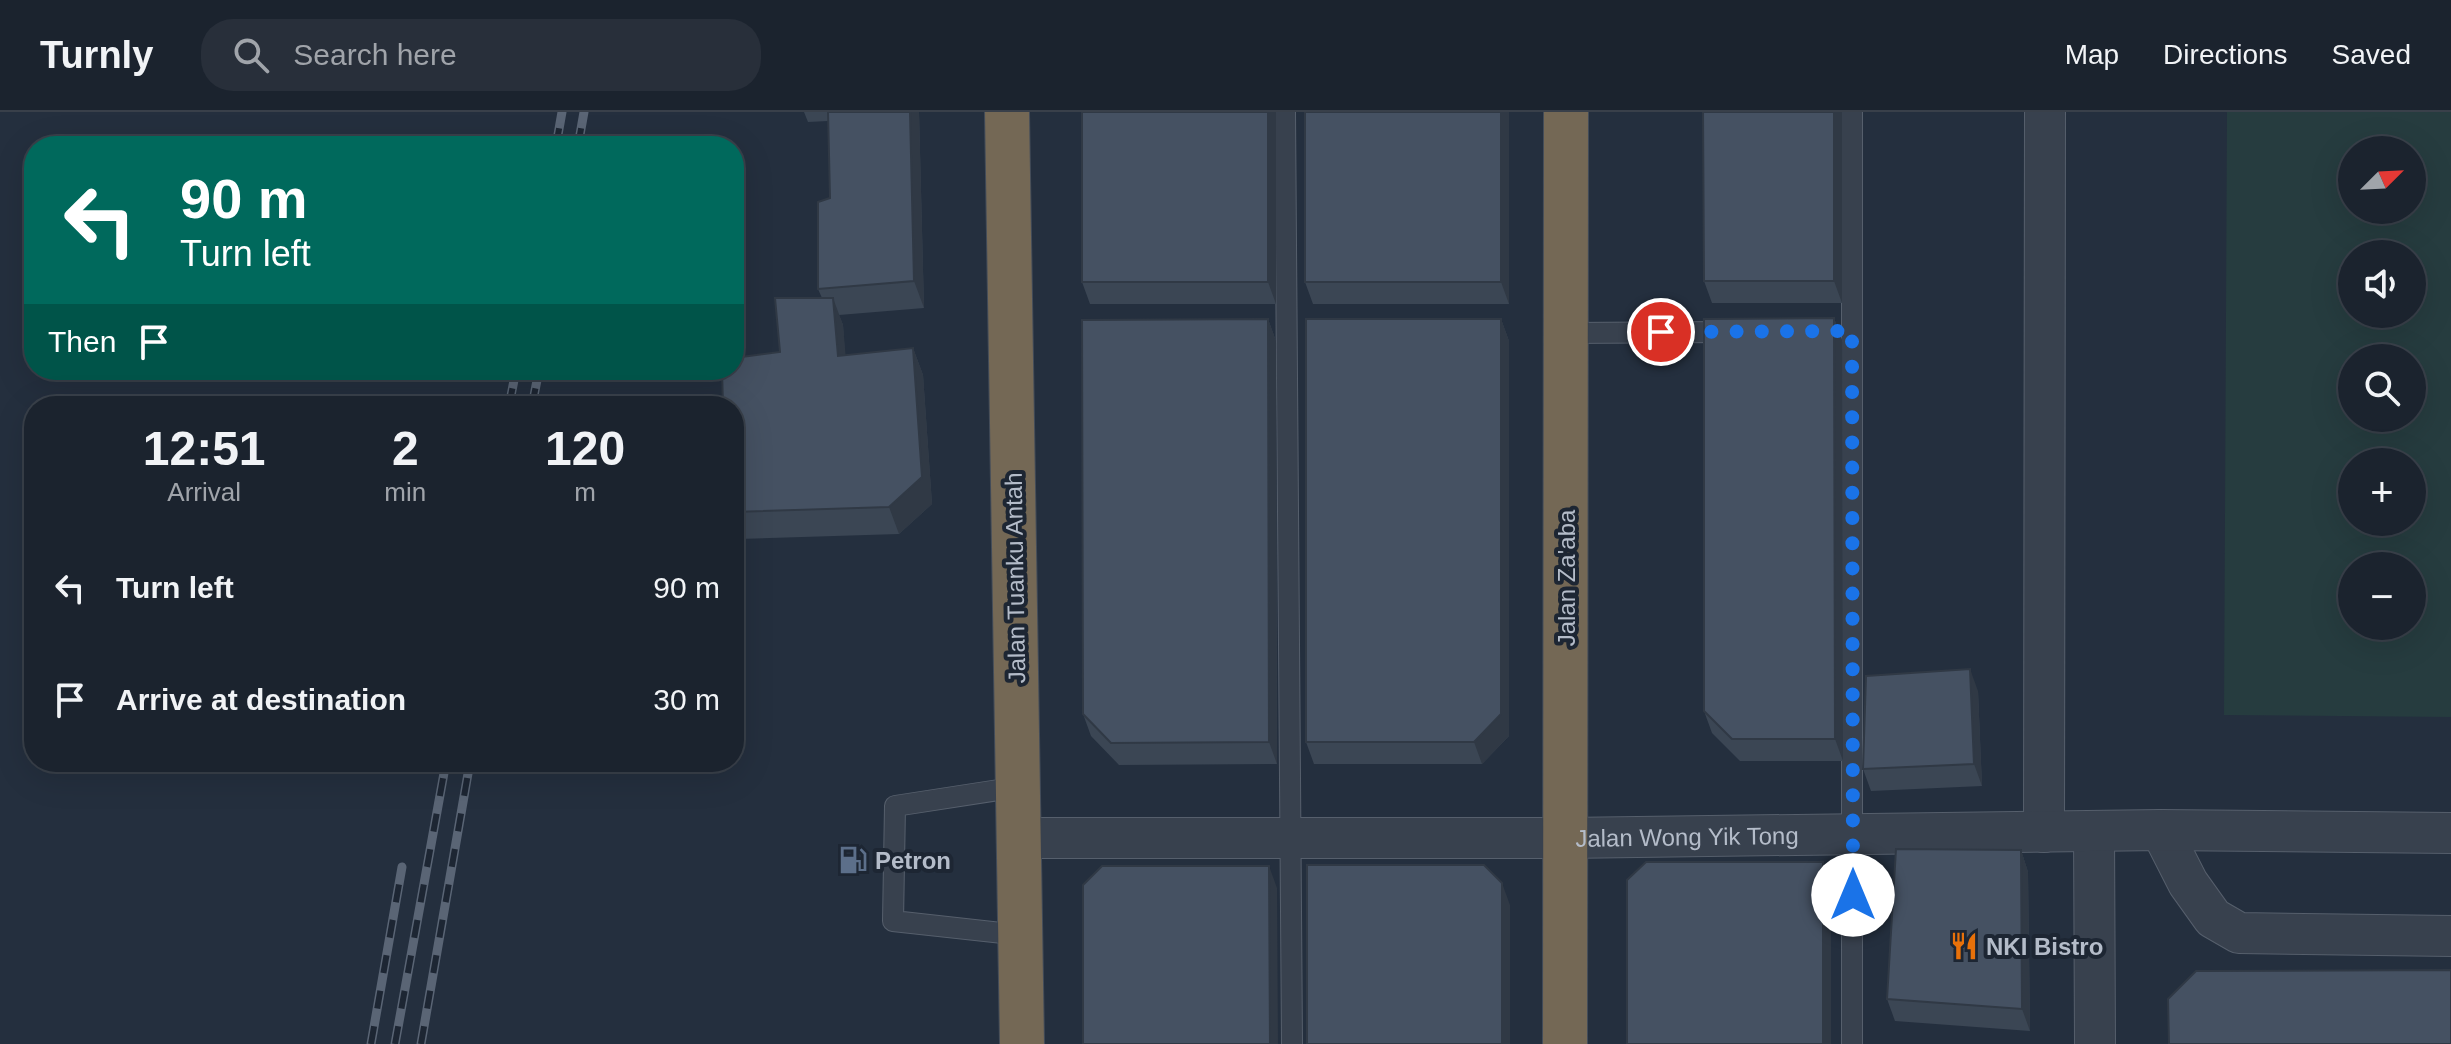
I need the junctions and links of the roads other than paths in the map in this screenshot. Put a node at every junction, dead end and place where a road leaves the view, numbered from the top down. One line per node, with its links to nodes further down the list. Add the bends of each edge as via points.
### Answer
1 (1007, 112): 8 (highway, Jalan Tuanku Antah)
2 (1285, 112): 16 (lane)
3 (1566, 112): 7 (highway, Jalan Za'aba)
4 (1852, 112): 13 (lane, via 1844,331)
5 (2045, 112): 10 (street)
6 (1757, 332): 7 (lane)
7 (1566, 333): 15 (highway, Jalan Za'aba)
8 (1018, 787): 14 (highway, Jalan Tuanku Antah); 17 (lane, via 895,806 893,921)
9 (2161, 830): 11 (street, Jalan Wong Yik Tong); 12 (street, Jalan Wong Yik Tong); 18 (street, via 2213,918 2239,933)
10 (2044, 832): 11 (street, Jalan Wong Yik Tong); 13 (street, Jalan Wong Yik Tong)
11 (2094, 832): 23 (street)
12 (2451, 833)
13 (1853, 836): 15 (street, Jalan Wong Yik Tong); 22 (lane)
14 (1019, 838): 16 (street, Jalan Wong Yik Tong); 17 (highway, Jalan Tuanku Antah)
15 (1566, 838): 16 (street, Jalan Wong Yik Tong); 21 (highway, Jalan Za'aba)
16 (1292, 840): 20 (lane)
17 (1020, 935): 19 (highway, Jalan Tuanku Antah)
18 (2451, 936)
19 (1022, 1044)
20 (1292, 1044)
21 (1565, 1044)
22 (1852, 1044)
23 (2095, 1044)

